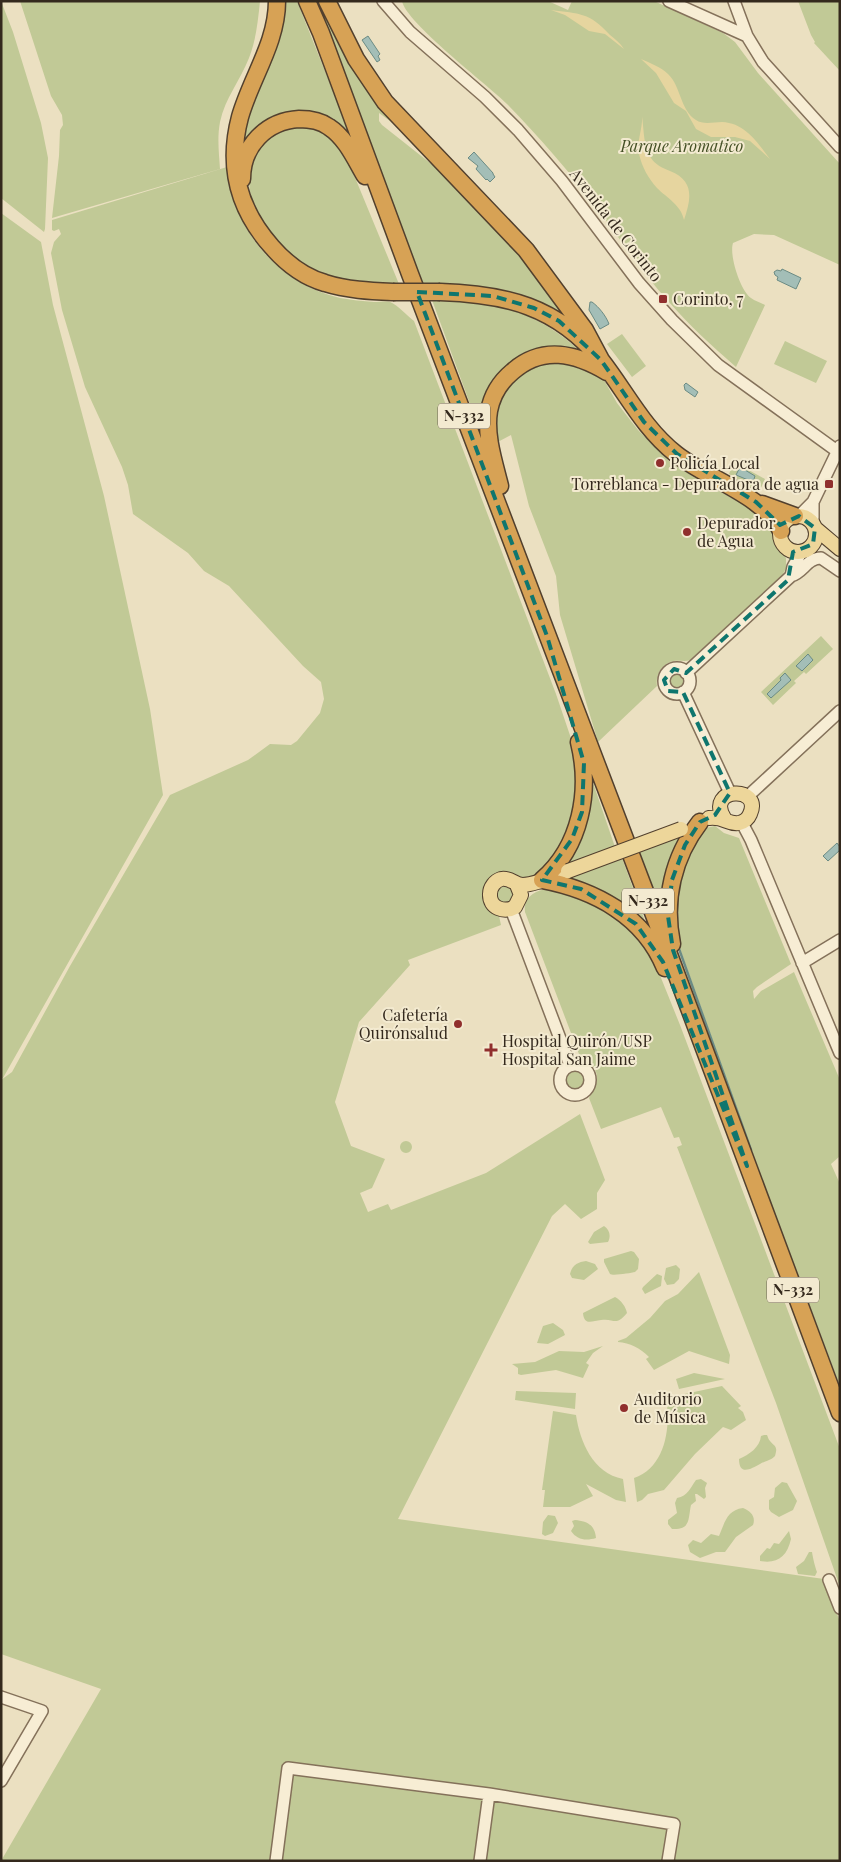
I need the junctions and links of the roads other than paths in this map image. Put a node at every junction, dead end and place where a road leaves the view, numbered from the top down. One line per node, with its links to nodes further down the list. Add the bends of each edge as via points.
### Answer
1 (278, 1): 9 (highway, via 270,40 236,134 234,167)
2 (307, 1): 10 (highway, N-332)
3 (327, 1): 11 (highway, via 356,59 384,102 526,250 585,330)
4 (383, 1): 13 (street, Avenida de Corinto, via 410,32 518,130 672,320 718,365)
5 (669, 1): 7 (street)
6 (734, 1): 7 (street)
7 (747, 36): 8 (street, via 763,62)
8 (840, 147)
9 (246, 211): 10 (highway, via 242,169 249,149 260,135 283,121 304,119 327,125 353,154 401,261); 11 (highway, bridge, via 277,252 309,277 344,288 493,296 534,308 558,321)
10 (410, 274): 21 (highway, N-332)
11 (600, 360): 12 (highway)
12 (611, 375): 14 (highway, via 644,422 666,445 697,468); 21 (highway, via 572,356 543,355 518,367 496,391 489,412 489,436)
13 (838, 454): 15 (street)
14 (756, 502): 16 (highway); 18 (highway, via 772,516)
15 (813, 502): 16 (street); 17 (street)
16 (797, 516): 17 (main road, via 807,518); 18 (main road, via 784,523)
17 (814, 526): 19 (main road); 20 (main road, via 816,536)
18 (781, 531): 20 (main road, via 783,543)
19 (840, 549): 20 (main road, via 825,546)
20 (804, 551): 22 (street); 24 (street, via 792,571)
21 (518, 558): 23 (highway, N-332)
22 (840, 571)
23 (548, 636): 31 (highway, via 553,665 580,743 585,782 582,812 572,839 559,861); 37 (highway, N-332)
24 (686, 673): 25 (street, via 689,683); 25 (street, via 674,668 664,680 668,691)
25 (683, 692): 27 (street)
26 (840, 711): 28 (street)
27 (730, 793): 28 (main road, via 739,792); 29 (main road)
28 (747, 797): 30 (main road, via 752,806 750,816)
29 (713, 817): 30 (main road); 31 (main road, bridge); 37 (highway, N-332, via 685,844 672,880 669,930)
30 (742, 823): 34 (street)
31 (527, 886): 32 (main road, via 518,904); 32 (main road, via 510,879 501,879 493,884 491,902 498,908); 37 (highway, via 569,885 592,894 619,910 650,941 663,962)
32 (511, 909): 36 (street)
33 (840, 940): 34 (street)
34 (802, 963): 35 (street)
35 (840, 1053)
36 (570, 1065)
37 (747, 1166): 38 (highway, N-332)
38 (840, 1413)
39 (829, 1580): 40 (street)
40 (840, 1608)
41 (1, 1698): 42 (street, via 42,1711)
42 (1, 1782)
43 (489, 1794): 44 (street, via 288,1768); 45 (street); 46 (street, via 674,1824)
44 (276, 1861)
45 (480, 1861)
46 (668, 1861)

